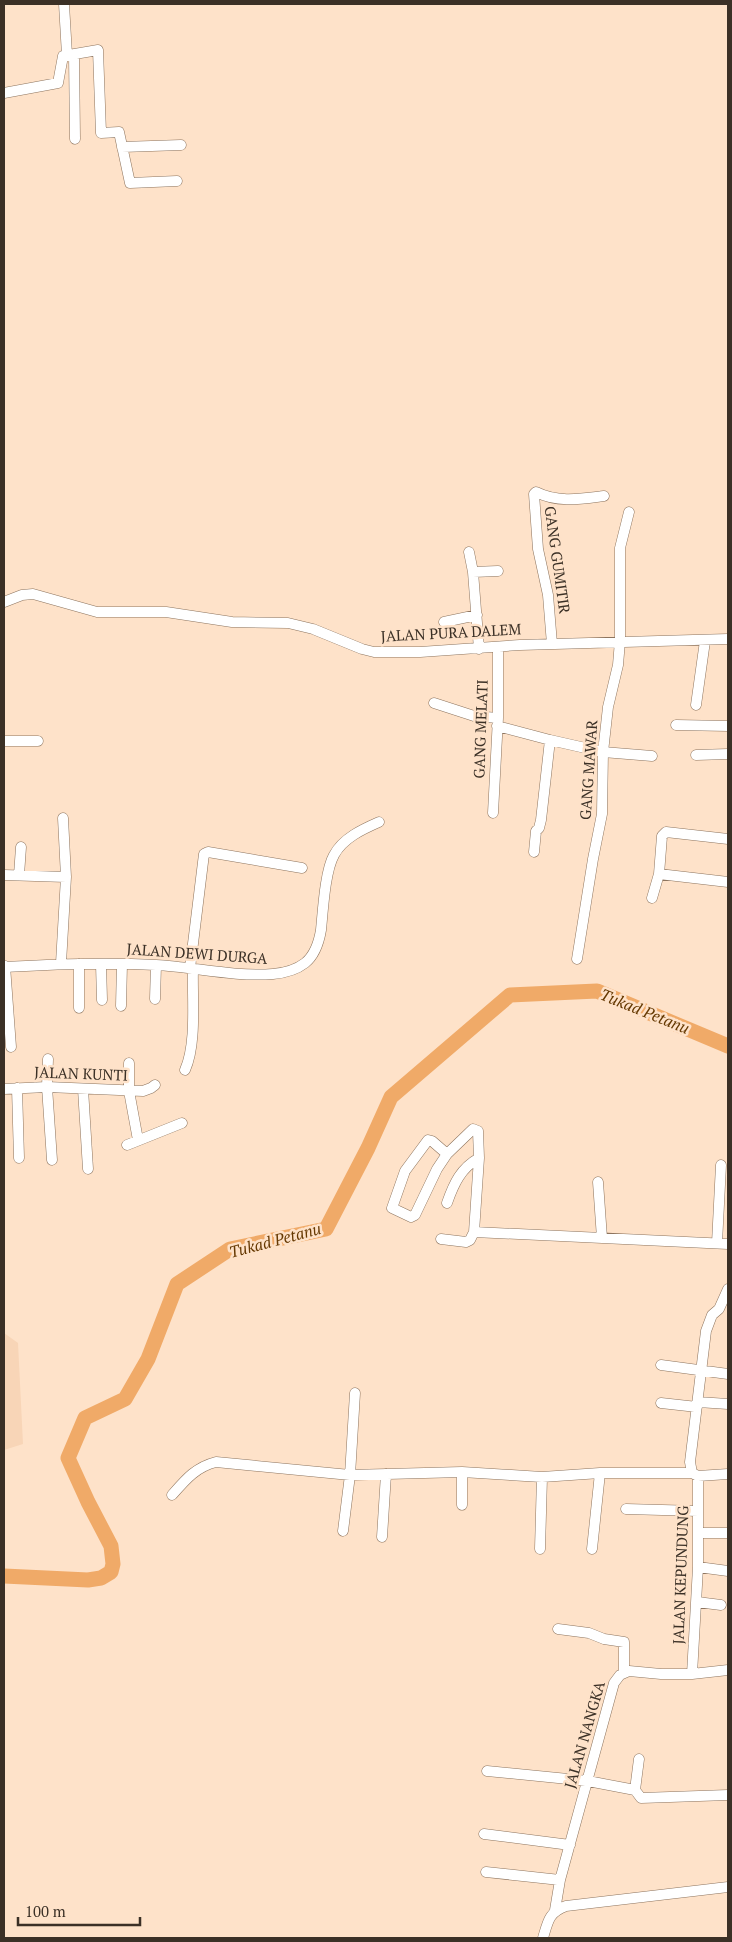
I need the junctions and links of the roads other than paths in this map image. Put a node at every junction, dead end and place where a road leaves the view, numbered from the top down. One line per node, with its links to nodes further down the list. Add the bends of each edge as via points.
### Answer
1 (64, 4): 2 (street)
2 (71, 54): 3 (street, via 63,56 58,83); 4 (street); 6 (street, via 98,50 101,133 119,132)
3 (4, 93)
4 (74, 139)
5 (181, 144): 6 (street)
6 (122, 147): 7 (street, via 130,183)
7 (177, 181)
8 (604, 496): 19 (street, GANG GUMITIR, via 570,500 534,494 538,550 548,595)
9 (629, 512): 18 (street, GANG MAWAR, via 620,548)
10 (469, 552): 12 (street)
11 (498, 571): 12 (street)
12 (473, 572): 14 (street)
13 (4, 602): 21 (street, JALAN PURA DALEM, via 30,594 97,612 166,612 232,622 288,623 374,652)
14 (476, 615): 15 (street); 21 (street)
15 (444, 622)
16 (728, 639): 17 (street, JALAN PURA DALEM)
17 (705, 641): 18 (street, JALAN PURA DALEM); 23 (street)
18 (620, 642): 19 (street, JALAN PURA DALEM); 30 (street, GANG MAWAR)
19 (552, 644): 20 (street, JALAN PURA DALEM)
20 (498, 647): 21 (street, JALAN PURA DALEM); 24 (street, GANG MELATI)
21 (479, 649)
22 (434, 703): 24 (street)
23 (696, 705)
24 (498, 722): 27 (street); 34 (street, GANG MELATI)
25 (676, 725): 26 (street)
26 (728, 726)
27 (550, 740): 30 (street); 39 (street)
28 (4, 741): 29 (street)
29 (38, 741)
30 (603, 752): 33 (street); 47 (street, GANG MAWAR, via 602,814)
31 (728, 754): 32 (street)
32 (696, 755)
33 (652, 756)
34 (493, 813)
35 (63, 818): 44 (street)
36 (379, 822): 54 (street, JALAN DEWI DURGA, via 351,837 334,855 318,945 304,964 294,970 273,974)
37 (728, 839): 42 (street, via 666,832 662,836)
38 (21, 847): 43 (street)
39 (534, 852)
40 (302, 868): 54 (street, via 208,852 204,854)
41 (4, 874): 43 (street)
42 (659, 874): 45 (street); 46 (street)
43 (19, 875): 44 (street)
44 (66, 877): 48 (street)
45 (728, 882)
46 (652, 898)
47 (577, 959)
48 (61, 963): 49 (street, JALAN DEWI DURGA); 53 (street, JALAN DEWI DURGA)
49 (78, 964): 50 (street, JALAN DEWI DURGA); 58 (street)
50 (101, 964): 51 (street, JALAN DEWI DURGA); 55 (street)
51 (122, 964): 52 (street, JALAN DEWI DURGA); 57 (street)
52 (156, 965): 54 (street, JALAN DEWI DURGA); 56 (street)
53 (4, 966): 59 (street)
54 (192, 969): 62 (street, via 192,1035)
55 (102, 1000)
56 (155, 1000)
57 (121, 1006)
58 (79, 1008)
59 (11, 1048)
60 (48, 1059): 65 (street)
61 (129, 1063): 68 (street)
62 (185, 1070)
63 (155, 1085): 68 (street, JALAN KUNTI, via 143,1091)
64 (17, 1088): 65 (street, JALAN KUNTI); 66 (street, JALAN KUNTI); 73 (street)
65 (47, 1088): 67 (street, JALAN KUNTI); 75 (street)
66 (4, 1089)
67 (83, 1089): 68 (street, JALAN KUNTI); 77 (street)
68 (129, 1091): 70 (street)
69 (182, 1123): 70 (street)
70 (138, 1140): 71 (street)
71 (127, 1145)
72 (446, 1154): 72 (street, via 428,1140 405,1171 392,1204 393,1210 412,1217 415,1215); 74 (street, via 475,1129 478,1130)
73 (19, 1158)
74 (479, 1158): 79 (street, via 462,1170); 80 (street)
75 (52, 1160)
76 (721, 1165): 83 (street)
77 (88, 1169)
78 (598, 1182): 81 (street)
79 (447, 1203)
80 (474, 1232): 81 (street); 82 (street, via 466,1242)
81 (602, 1238): 83 (street)
82 (441, 1239)
83 (717, 1243): 84 (street)
84 (728, 1244)
85 (728, 1289): 86 (street, JALAN KEPUNDUNG)
86 (724, 1309): 88 (street, JALAN KEPUNDUNG, via 712,1315)
87 (661, 1365): 88 (street)
88 (700, 1369): 89 (street); 92 (street, JALAN KEPUNDUNG)
89 (728, 1374)
90 (355, 1393): 98 (street)
91 (661, 1403): 92 (street)
92 (698, 1404): 93 (street); 99 (street, JALAN KEPUNDUNG, via 690,1462)
93 (728, 1404)
94 (462, 1472): 96 (street); 100 (street); 102 (street)
95 (600, 1473): 99 (street); 100 (street); 110 (street)
96 (386, 1474): 98 (street); 108 (street)
97 (728, 1474): 99 (street)
98 (350, 1475): 101 (street, via 216,1462 191,1474); 105 (street)
99 (695, 1475): 104 (street, JALAN KEPUNDUNG)
100 (542, 1477): 109 (street)
101 (172, 1495)
102 (462, 1505)
103 (626, 1509): 104 (street)
104 (698, 1510): 106 (street, JALAN KEPUNDUNG)
105 (343, 1531)
106 (698, 1533): 107 (street); 111 (street, JALAN KEPUNDUNG)
107 (728, 1534)
108 (382, 1537)
109 (540, 1549)
110 (592, 1550)
111 (698, 1567): 112 (street); 113 (street, JALAN KEPUNDUNG)
112 (728, 1571)
113 (697, 1602): 114 (street); 118 (street, JALAN KEPUNDUNG)
114 (721, 1605)
115 (558, 1629): 117 (street, via 589,1632 607,1640 624,1642)
116 (728, 1670): 118 (street, JALAN NANGKA)
117 (624, 1673): 118 (street, JALAN NANGKA); 121 (street, JALAN NANGKA, via 614,1683)
118 (692, 1674)
119 (639, 1759): 122 (street)
120 (487, 1771): 121 (street)
121 (588, 1781): 122 (street); 125 (street, JALAN NANGKA)
122 (636, 1790): 123 (street, via 643,1798)
123 (728, 1795)
124 (484, 1834): 125 (street)
125 (570, 1845): 127 (street, JALAN NANGKA)
126 (486, 1872): 127 (street)
127 (560, 1880): 129 (street, JALAN NANGKA)
128 (728, 1887): 129 (street, via 587,1903)
129 (555, 1910): 130 (street, JALAN NANGKA)
130 (543, 1938)

